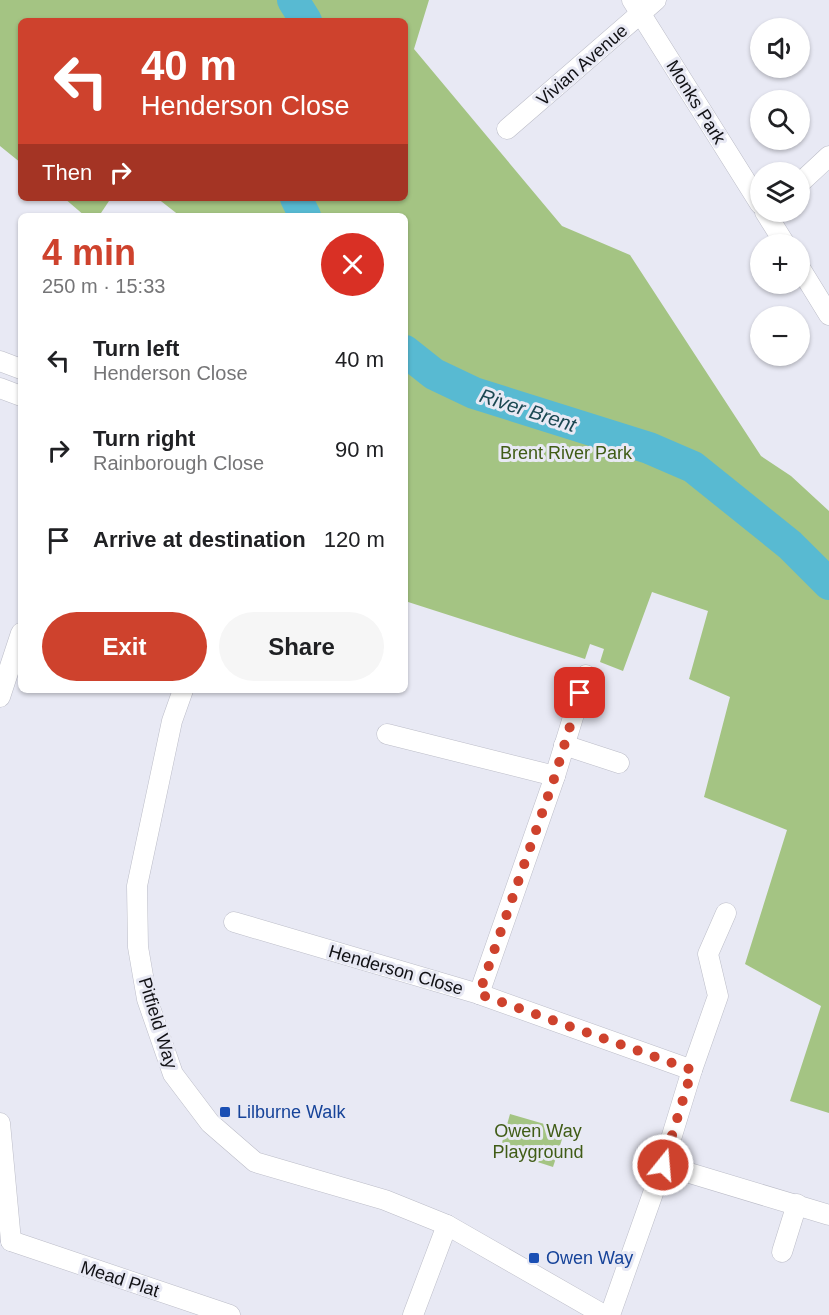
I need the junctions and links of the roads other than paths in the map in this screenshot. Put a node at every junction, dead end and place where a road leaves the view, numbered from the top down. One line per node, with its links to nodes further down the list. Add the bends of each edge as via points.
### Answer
1 (656, 0): 2 (street, Vivian Avenue)
2 (636, 7): 3 (street, Vivian Avenue); 6 (street, Monks Park)
3 (507, 129)
4 (829, 156): 5 (street)
5 (810, 174)
6 (750, 186)
7 (810, 284): 8 (street)
8 (829, 315)
9 (0, 361): 10 (street)
10 (18, 368)
11 (0, 388): 12 (street)
12 (18, 395)
13 (18, 642): 16 (street)
14 (586, 675): 18 (street)
15 (182, 693): 29 (street, Pitfield Way, via 172,721 137,886 138,948 147,999 173,1074 210,1123 255,1162 384,1200)
16 (0, 697)
17 (387, 734): 20 (street)
18 (564, 745): 19 (street); 20 (street)
19 (619, 763)
20 (555, 776): 23 (street)
21 (726, 913): 24 (street, via 708,954 718,996)
22 (234, 922): 23 (street, Henderson Close)
23 (479, 994): 24 (street, Henderson Close)
24 (692, 1070): 26 (street)
25 (0, 1123): 30 (street)
26 (663, 1165): 27 (street); 35 (street)
27 (796, 1204): 28 (street); 31 (street)
28 (829, 1215)
29 (447, 1225): 33 (street); 34 (street, Pitfield Way)
30 (5, 1245): 32 (street, Mead Plat)
31 (782, 1252)
32 (230, 1315)
33 (413, 1315)
34 (604, 1315)
35 (610, 1315)

